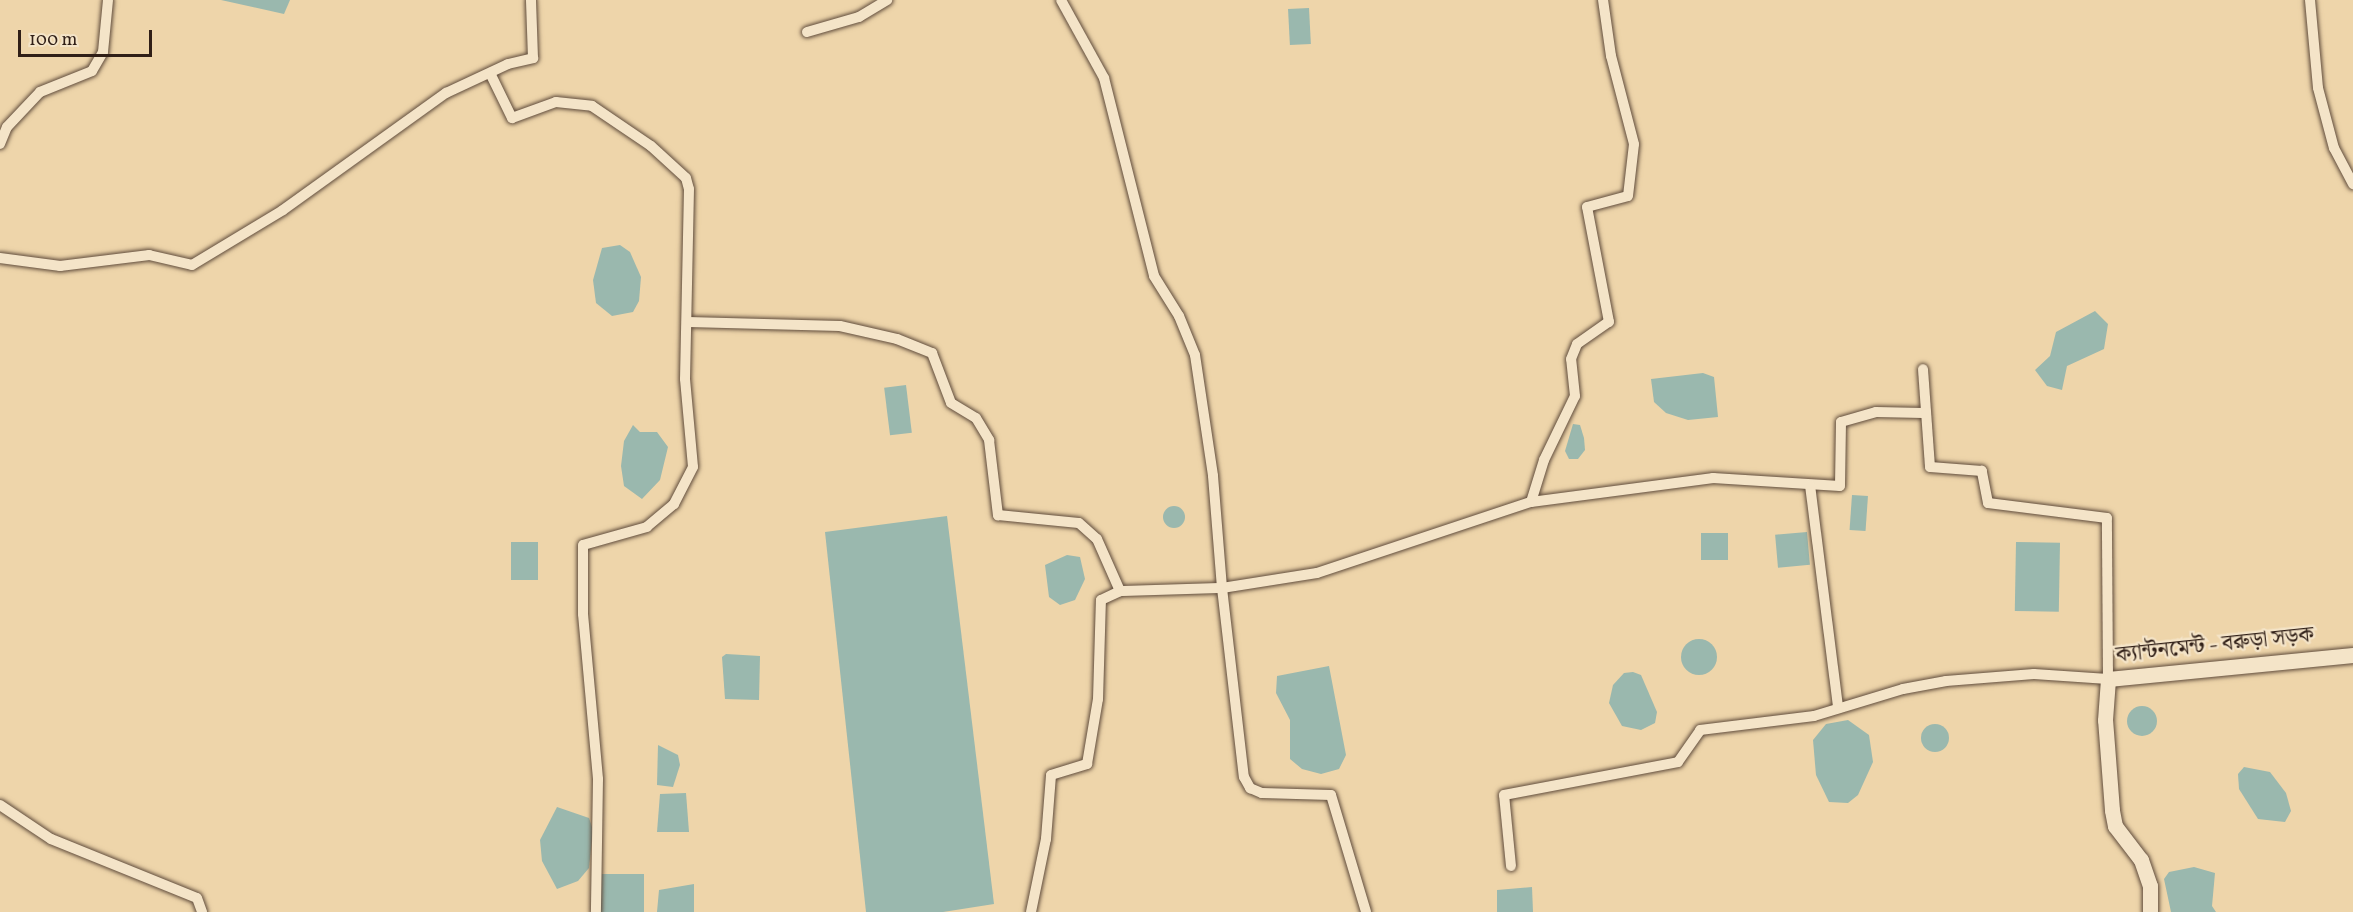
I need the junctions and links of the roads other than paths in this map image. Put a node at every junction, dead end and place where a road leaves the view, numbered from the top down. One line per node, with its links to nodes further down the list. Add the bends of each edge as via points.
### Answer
1 (108, 0): 9 (street, via 103,52 92,71 48,86)
2 (531, 0): 8 (street, via 533,58 508,64)
3 (887, 0): 7 (street, via 859,17)
4 (1061, 0): 18 (street, via 1104,78 1154,276 1179,316 1195,355 1214,476)
5 (1603, 0): 17 (street, via 1611,56 1634,144 1628,196 1587,207 1609,322 1577,344 1571,359 1575,396 1544,460)
6 (2310, 0): 11 (street, via 2318,88 2334,148)
7 (807, 32)
8 (491, 75): 12 (street, via 446,93 284,210 192,265 149,255 60,266); 13 (street, via 512,118 556,102 592,106 645,141 686,178)
9 (3, 126): 10 (street)
10 (0, 144)
11 (2353, 184)
12 (0, 258)
13 (688, 322): 19 (street, via 840,327 897,339 932,353 951,403 976,418 989,440 998,515 1079,524 1097,539); 26 (street, via 685,380 693,467 689,477 674,504 647,526 583,545 584,614 598,779)
14 (1923, 369): 15 (street)
15 (1923, 413): 16 (street, via 1876,412 1844,420 1840,426 1843,482 1834,487); 21 (street, via 1930,467 1982,471 1988,503 2107,518)
16 (1810, 485): 17 (street, via 1713,478); 22 (street)
17 (1531, 502): 18 (street, via 1317,573)
18 (1222, 588): 19 (street); 28 (street, via 1244,777 1250,788 1262,793 1331,795)
19 (1120, 591): 27 (street, via 1108,593 1097,612 1098,699 1087,764 1051,775 1046,839)
20 (2353, 655): 21 (main road, ক্যান্টনমেন্ট - বরুড়া সড়ক)
21 (2108, 679): 22 (street, via 2034,674 1946,681); 29 (main road, ক্যান্টনমেন্ট - বরুড়া সড়ক, via 2105,720 2112,810 2115,826 2141,860 2150,886)
22 (1838, 708): 24 (street, via 1814,716 1700,730 1694,733 1685,757 1661,767 1509,792 1502,800)
23 (0, 805): 25 (street, via 51,839 197,898)
24 (1511, 866)
25 (201, 912)
26 (596, 912)
27 (1031, 912)
28 (1366, 912)
29 (2150, 912)

